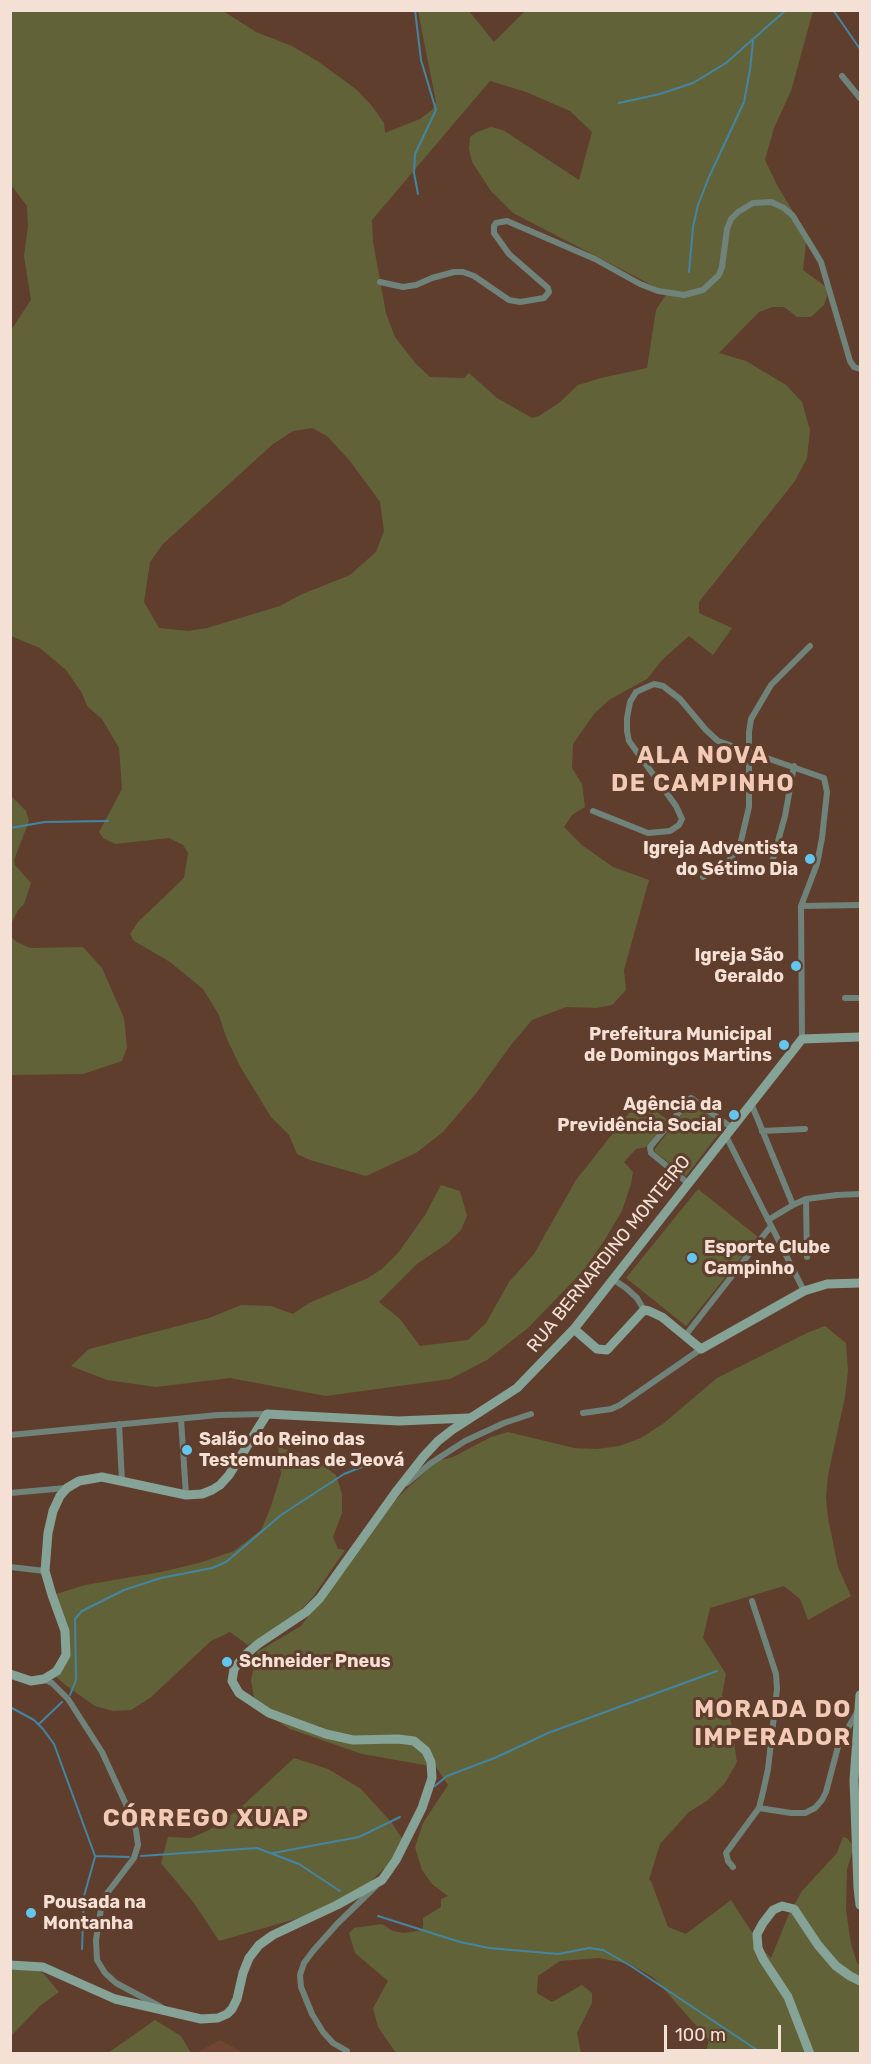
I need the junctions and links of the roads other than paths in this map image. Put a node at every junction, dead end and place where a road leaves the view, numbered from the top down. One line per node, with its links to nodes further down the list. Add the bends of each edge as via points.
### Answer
1 (842, 76): 2 (street)
2 (861, 98)
3 (380, 282): 4 (street, via 409,286 463,272 509,300 544,298 548,288 509,254 494,233 496,223 507,221 595,259 639,284 684,295 703,290 719,275 731,219 753,202 771,202 793,216 821,262 850,361)
4 (861, 369)
5 (810, 646): 6 (street, via 771,685 758,707 749,732)
6 (749, 752): 7 (street); 8 (street, via 711,736 663,686 645,687 630,702 629,741 682,819 670,831 648,833); 10 (street, via 749,807 740,845 728,862)
7 (794, 766): 9 (street, via 786,816); 12 (street, via 821,776 826,780 827,792 817,864)
8 (593, 811)
9 (772, 863)
10 (703, 877)
11 (861, 905): 12 (street)
12 (801, 906): 16 (street)
13 (845, 998): 14 (street)
14 (861, 998)
15 (861, 1037): 16 (main road)
16 (802, 1039): 17 (main road, RUA BERNARDINO MONTEIRO)
17 (751, 1103): 18 (main road, RUA BERNARDINO MONTEIRO); 20 (street)
18 (732, 1128): 21 (main road, RUA BERNARDINO MONTEIRO); 22 (street, via 691,1098 650,1148)
19 (805, 1129): 20 (street)
20 (762, 1131): 25 (street)
21 (726, 1137): 22 (main road, RUA BERNARDINO MONTEIRO); 26 (street)
22 (689, 1184): 28 (main road, RUA BERNARDINO MONTEIRO)
23 (861, 1194): 24 (street)
24 (806, 1199): 25 (street); 27 (street)
25 (793, 1205): 26 (street)
26 (770, 1223): 30 (street); 33 (street)
27 (807, 1257)
28 (614, 1280): 31 (street, via 632,1293); 32 (main road, RUA BERNARDINO MONTEIRO)
29 (861, 1283): 30 (main road, via 826,1284)
30 (804, 1291): 34 (main road)
31 (644, 1310): 32 (main road, via 607,1350 597,1349); 33 (main road, via 662,1317)
32 (574, 1329): 38 (main road, RUA BERNARDINO MONTEIRO, via 517,1388)
33 (685, 1336): 34 (main road)
34 (702, 1349): 35 (street, via 620,1405)
35 (583, 1413)
36 (267, 1414): 38 (main road, via 399,1421); 39 (street); 46 (main road, via 220,1485 202,1494)
37 (531, 1414): 45 (street, via 446,1452)
38 (472, 1418): 45 (main road, RUA BERNARDINO MONTEIRO, via 438,1441)
39 (181, 1419): 40 (street); 46 (street)
40 (119, 1424): 41 (street); 42 (street)
41 (10, 1435)
42 (122, 1481): 43 (main road, via 91,1478); 46 (main road)
43 (67, 1488): 44 (street); 48 (main road, via 53,1511)
44 (10, 1493)
45 (395, 1493): 57 (main road, RUA BERNARDINO MONTEIRO, via 320,1598 244,1656 234,1669 232,1681 249,1701 295,1723 353,1740 414,1742 426,1751 432,1778 422,1808)
46 (186, 1495)
47 (10, 1567): 48 (street)
48 (45, 1571): 51 (main road, via 63,1623 66,1655 57,1671)
49 (752, 1601): 54 (street, via 777,1682 768,1769)
50 (10, 1674): 51 (main road, via 32,1681)
51 (44, 1679): 61 (street, via 68,1699 102,1752 136,1830 138,1845 134,1858 105,1896 100,1909 97,1960 105,1973 130,1993)
52 (861, 1695): 53 (main road)
53 (858, 1711): 54 (street, via 839,1743 826,1792 815,1808 791,1813); 55 (main road, via 854,1780)
54 (759, 1808): 56 (street, via 726,1853)
55 (859, 1864): 58 (main road)
56 (734, 1867)
57 (382, 1880): 61 (main road, via 273,1935 259,1946 249,1958 237,1999 227,2014 201,2019); 62 (street, via 313,1951 300,1975 301,1987 323,2032)
58 (861, 1905)
59 (10, 1965): 61 (main road, via 43,1967 102,1994)
60 (861, 1981): 63 (main road, via 836,1966 794,1909 783,1906 763,1923 757,1934 758,1948 788,1997)
61 (178, 2014)
62 (347, 2050)
63 (810, 2054)

